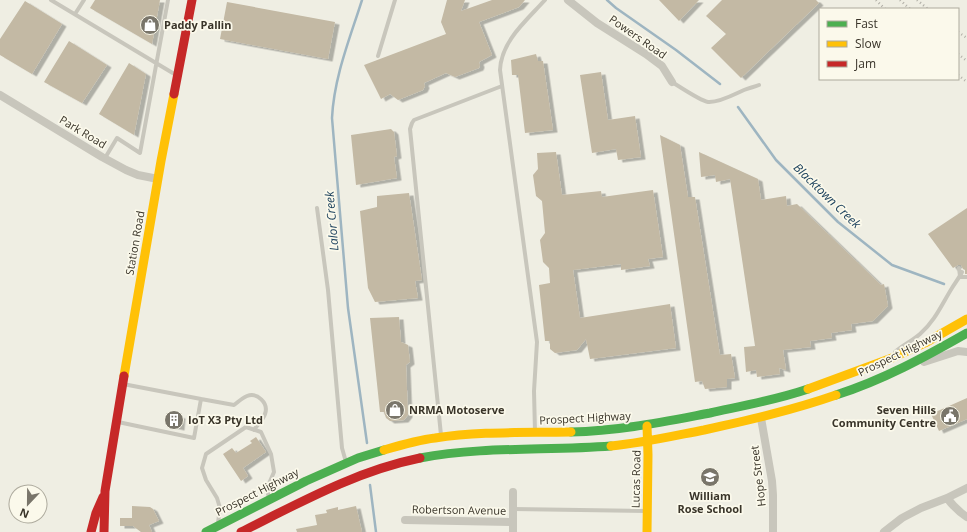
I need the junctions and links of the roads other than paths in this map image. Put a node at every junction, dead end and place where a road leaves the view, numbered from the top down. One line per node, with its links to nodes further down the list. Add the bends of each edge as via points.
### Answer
1 (51, 0): 8 (lane)
2 (84, 0): 8 (lane)
3 (168, 0): 10 (lane)
4 (192, 0): 11 (main road, Station Road)
5 (395, 0): 9 (lane)
6 (545, 0): 14 (lane, via 508,41 500,62)
7 (568, 0): 12 (street, Powers Road, via 662,66)
8 (75, 14): 10 (lane)
9 (378, 56)
10 (157, 64): 11 (lane); 16 (lane, via 140,153 117,138)
11 (178, 76): 17 (main road, Station Road)
12 (672, 82): 13 (lane, via 708,102)
13 (760, 85)
14 (502, 86): 33 (lane, via 537,342); 34 (lane, via 414,120 411,125)
15 (0, 95): 16 (street, Park Road)
16 (105, 158): 17 (street, Park Road, via 138,176)
17 (158, 179): 27 (main road, Station Road)
18 (317, 208): 36 (lane, via 328,290 342,448)
19 (959, 268): 20 (lane)
20 (961, 274): 21 (lane); 25 (lane, via 930,323 915,338)
21 (967, 277)
22 (967, 319): 25 (main road, Prospect Highway, via 942,335)
23 (967, 333): 26 (main road, Prospect Highway)
24 (967, 352): 26 (street, via 953,352)
25 (880, 363): 31 (main road, Prospect Highway, via 795,394)
26 (893, 373): 29 (main road, Prospect Highway, via 821,401)
27 (122, 384): 28 (lane); 30 (main road, Station Road)
28 (201, 399): 30 (lane, via 194,438); 32 (lane, via 234,405 246,396 257,396 265,404 265,412)
29 (761, 418): 35 (main road, Prospect Highway); 54 (street, Hope Street, via 774,495)
30 (116, 422): 38 (main road, Station Road)
31 (647, 426): 33 (main road, Prospect Highway, via 598,431); 35 (main road, Lucas Road)
32 (254, 430): 41 (lane, via 261,432 271,454 274,472 268,486); 47 (lane, via 246,426 206,454 202,468 220,508)
33 (535, 432): 34 (main road, Prospect Highway)
34 (442, 437): 36 (main road, Prospect Highway, via 411,442)
35 (648, 442): 43 (main road, Lucas Road); 51 (main road, Prospect Highway, via 591,448 461,451 406,460 351,478)
36 (346, 462): 41 (main road, Prospect Highway)
37 (967, 488): 40 (street)
38 (105, 491): 48 (main road, Station Road); 49 (main road, Station Road)
39 (513, 492): 42 (street)
40 (947, 498): 44 (street); 55 (street, via 902,518)
41 (270, 499): 47 (main road, Prospect Highway)
42 (513, 509): 43 (lane); 46 (street)
43 (647, 512): 53 (main road, Lucas Road)
44 (967, 517)
45 (405, 520): 46 (street, Robertson Avenue)
46 (513, 522): 52 (street)
47 (218, 526): 50 (main road, Prospect Highway)
48 (91, 532)
49 (104, 532)
50 (206, 532)
51 (241, 532)
52 (513, 532)
53 (647, 532)
54 (773, 532)
55 (884, 532)

